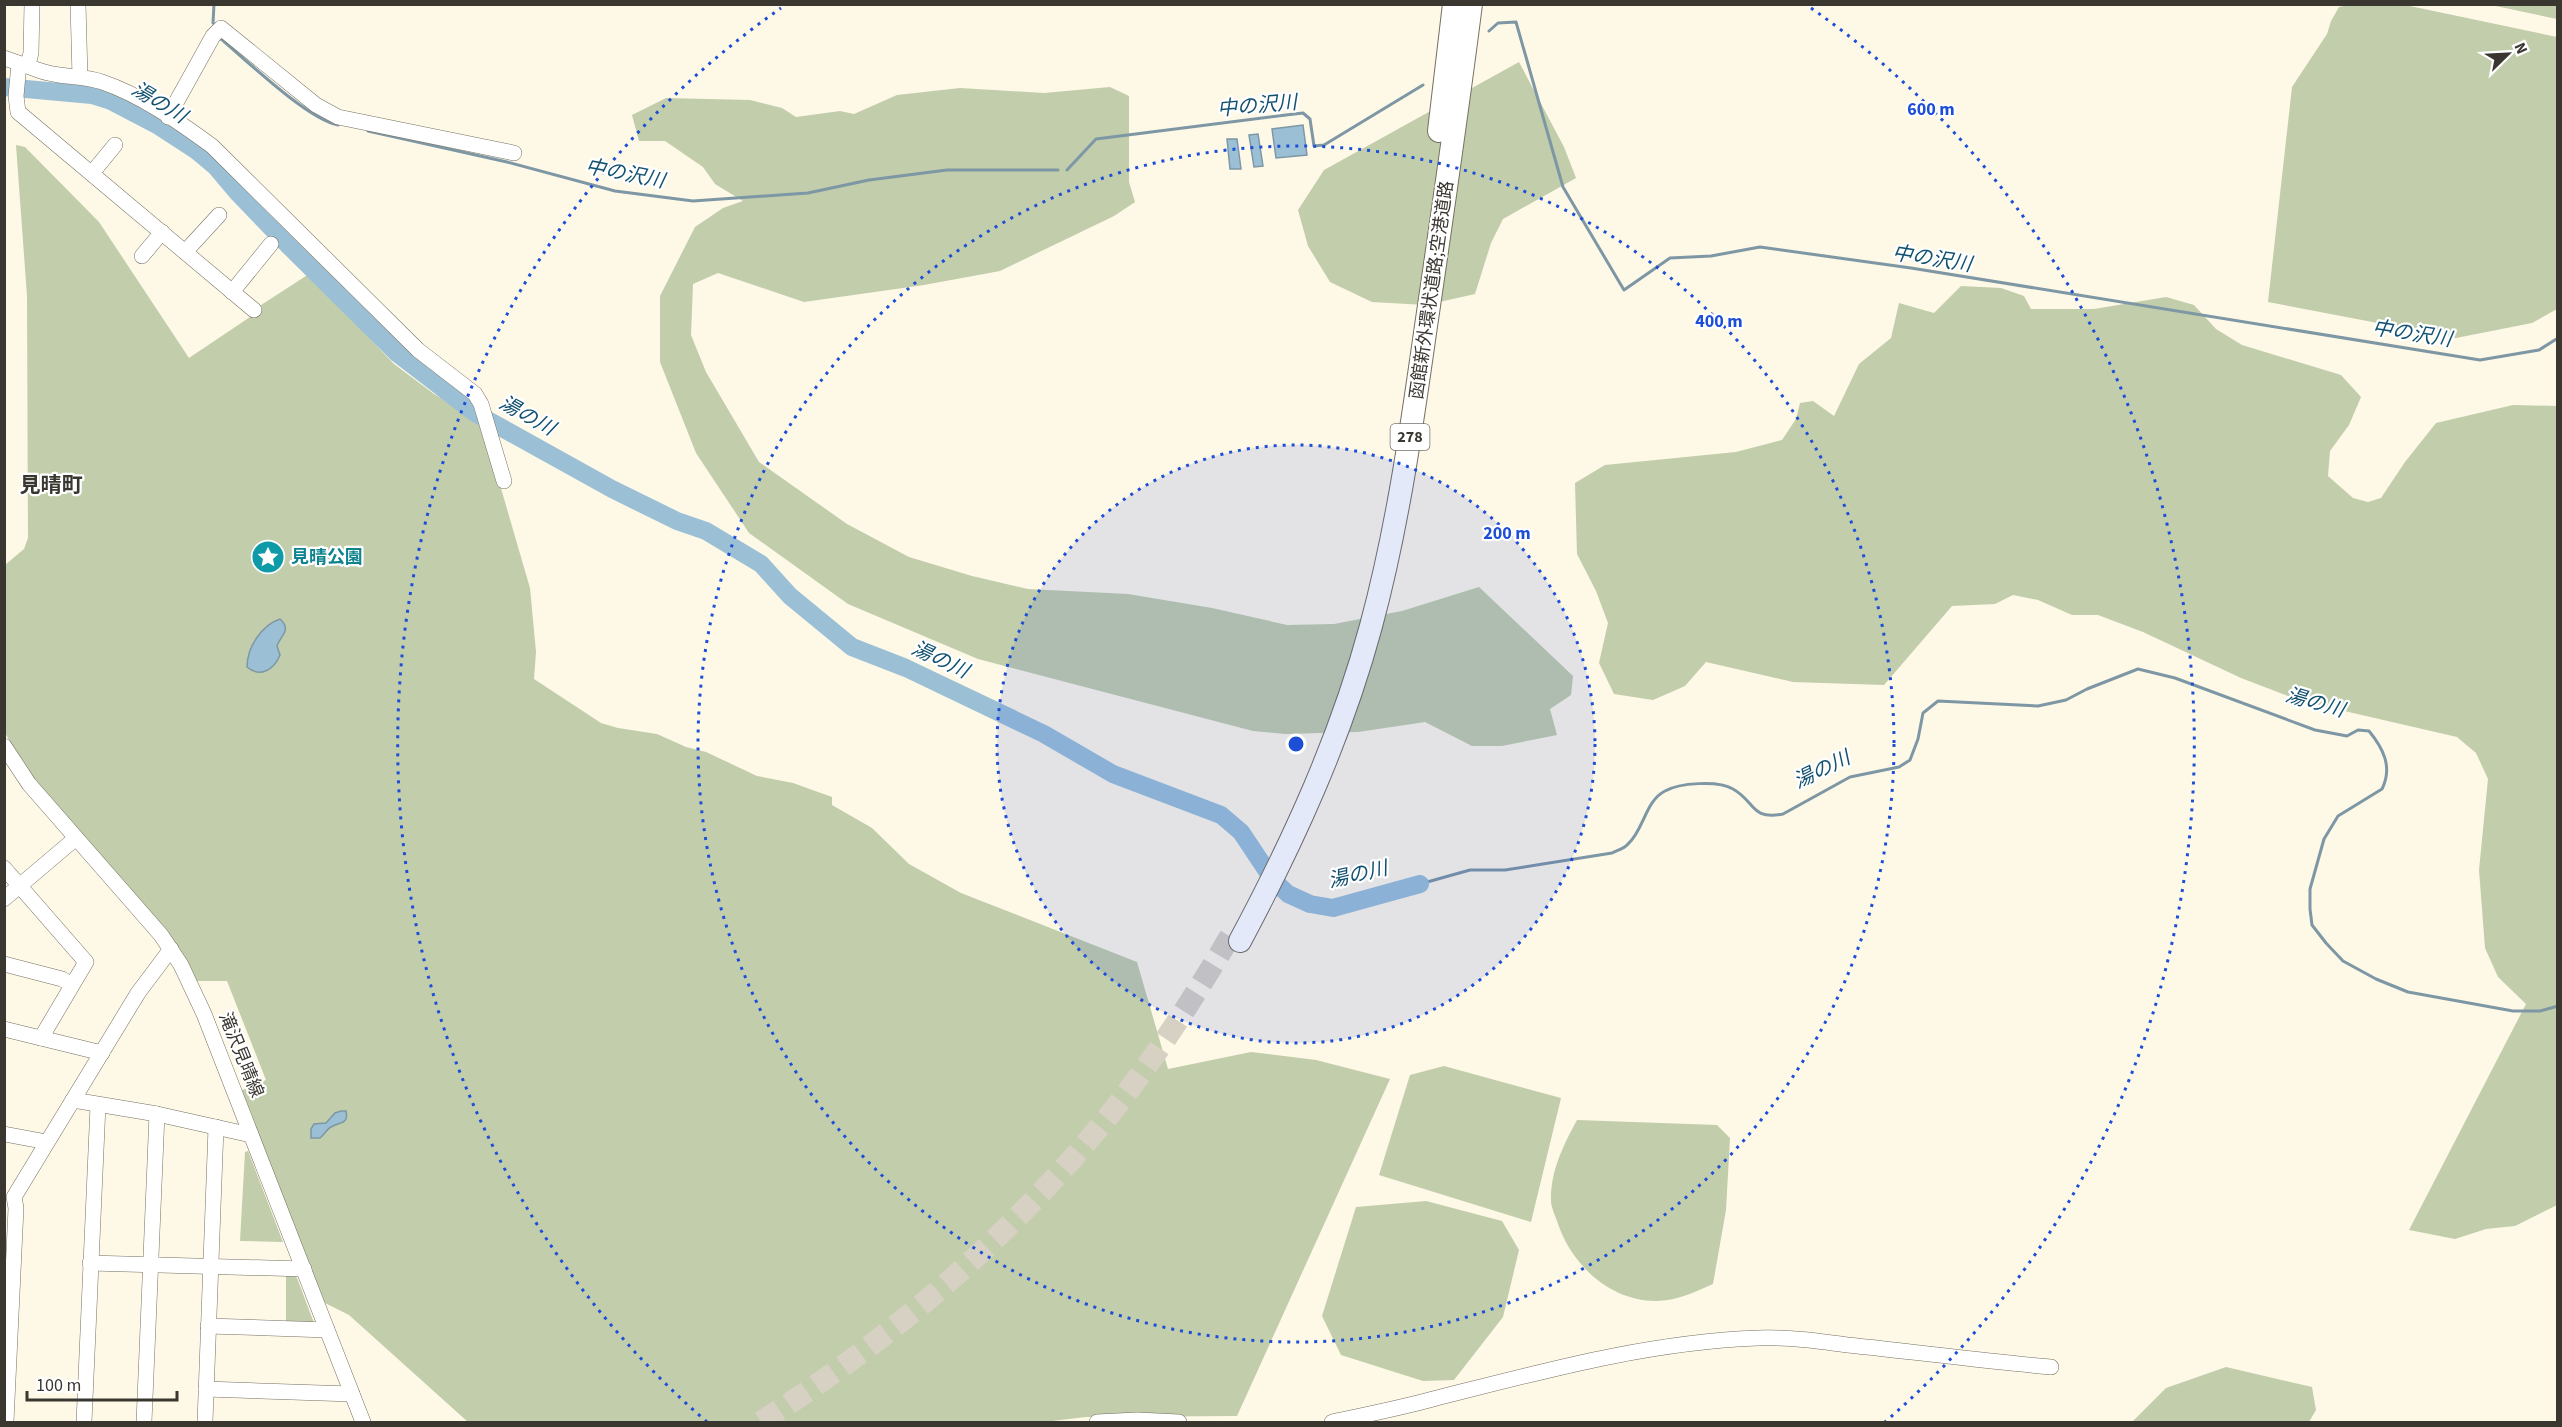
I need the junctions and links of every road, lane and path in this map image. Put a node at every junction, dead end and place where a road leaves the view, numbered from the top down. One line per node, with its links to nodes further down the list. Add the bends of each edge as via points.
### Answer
1 (32, 4): 5 (street, via 31,53)
2 (78, 4): 6 (street)
3 (1454, 4): 21 (highway, 函館新外環状道路;空港道路 / 278, via 1403,414 1381,553 1342,693)
4 (1471, 4): 21 (highway, 函館新外環状道路;空港道路 / 278, via 1419,381 1389,555 1350,696 1320,776)
5 (17, 62): 6 (street); 10 (street, via 18,112)
6 (80, 77): 7 (street, via 122,90)
7 (168, 117): 9 (street, via 221,28 316,105 338,117); 18 (street, via 212,146 418,350 466,385 481,404)
8 (116, 145): 10 (street)
9 (514, 153)
10 (92, 173): 12 (street)
11 (219, 215): 14 (street)
12 (162, 232): 14 (street); 15 (street)
13 (271, 244): 16 (street)
14 (185, 252): 16 (street)
15 (142, 256)
16 (232, 292): 17 (street)
17 (254, 310)
18 (504, 481)
19 (5, 749): 20 (street, 滝沢見晴線, via 29,784)
20 (76, 838): 23 (street); 26 (street, 滝沢見晴線)
21 (1281, 852): 25 (highway, 函館新外環状道路;空港道路 / 278)
22 (4, 868): 23 (street)
23 (20, 886): 24 (street); 28 (street, via 86,963)
24 (4, 899)
25 (1236, 938)
26 (171, 949): 31 (street, via 138,993); 37 (street, 滝沢見晴線, via 192,985)
27 (4, 964): 28 (street)
28 (72, 985): 30 (street)
29 (4, 1029): 30 (street)
30 (41, 1038): 31 (street)
31 (102, 1053): 32 (street)
32 (73, 1100): 33 (street); 38 (street)
33 (98, 1105): 34 (street); 40 (street)
34 (157, 1114): 35 (street); 41 (street)
35 (216, 1127): 37 (street); 42 (street)
36 (4, 1134): 38 (street)
37 (251, 1135): 43 (street, 滝沢見晴線)
38 (47, 1142): 39 (street)
39 (9, 1196): 49 (street, via 16,1208)
40 (90, 1263): 41 (street); 50 (street)
41 (150, 1265): 42 (street); 51 (street)
42 (209, 1266): 43 (street); 44 (street)
43 (304, 1269): 45 (street, 滝沢見晴線)
44 (207, 1326): 45 (street); 47 (street)
45 (327, 1330): 48 (street, 滝沢見晴線)
46 (2051, 1366): 56 (street, via 1793,1338 1736,1339 1635,1351 1566,1365)
47 (206, 1389): 48 (street); 52 (street)
48 (352, 1394): 53 (street, 滝沢見晴線)
49 (6, 1422)
50 (84, 1422)
51 (144, 1422)
52 (205, 1422)
53 (363, 1422)
54 (1097, 1422): 55 (street)
55 (1179, 1422)
56 (1332, 1422)

